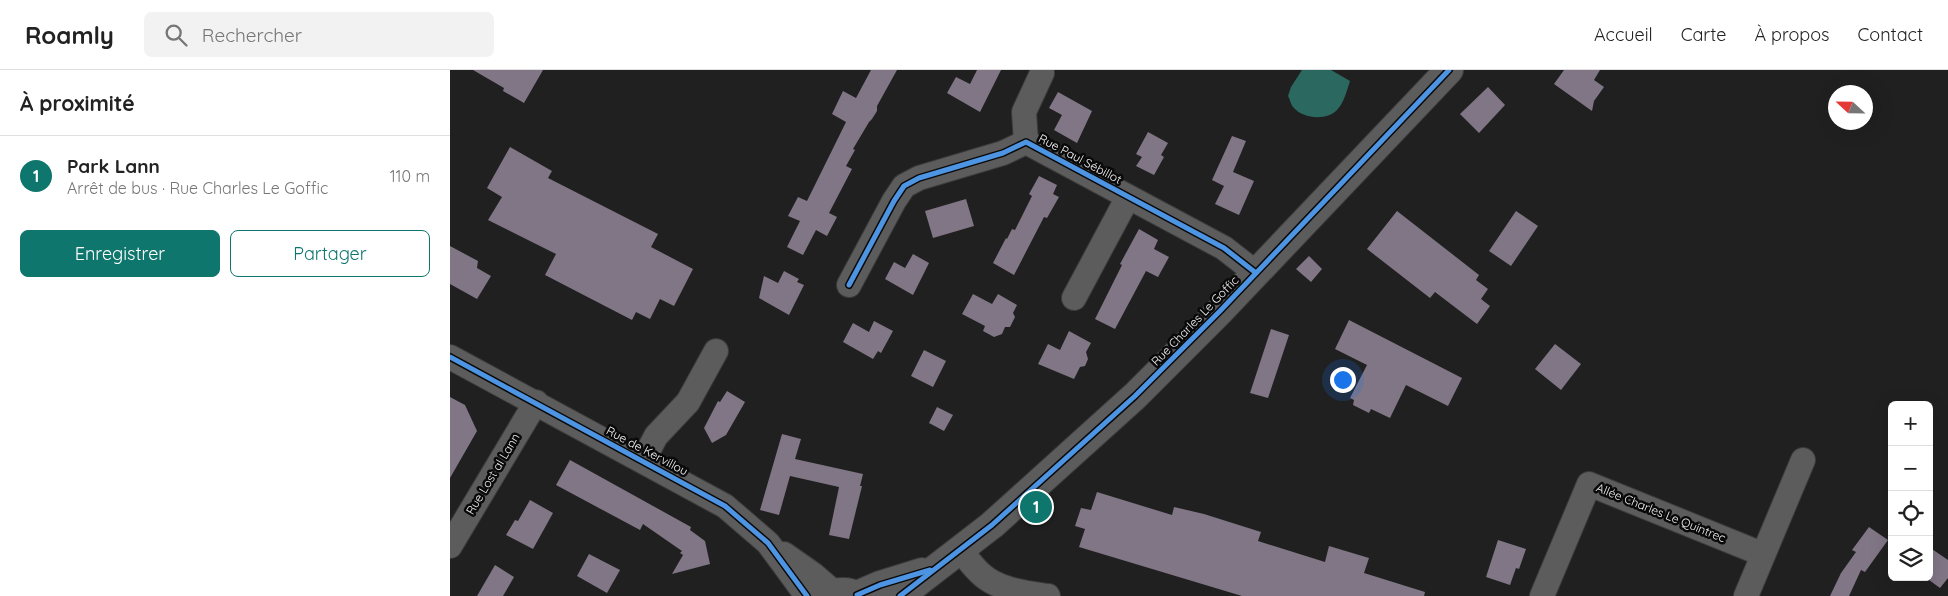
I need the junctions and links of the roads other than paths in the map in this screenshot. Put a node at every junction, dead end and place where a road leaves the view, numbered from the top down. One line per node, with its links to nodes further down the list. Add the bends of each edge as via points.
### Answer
1 (1449, 70): 5 (street, Rue Charles Le Goffic)
2 (1042, 73): 3 (street, Rue Paul Sébillot, via 1024,112)
3 (1026, 142): 4 (street, Rue Paul Sébillot); 6 (street, Rue Paul Sébillot, via 1003,153 919,178 904,186)
4 (1128, 197): 5 (street, Rue Paul Sébillot, via 1224,248); 7 (street)
5 (1256, 272): 15 (street, Rue Charles Le Goffic, via 1135,396)
6 (849, 285)
7 (1074, 298)
8 (716, 351): 11 (street, via 688,402 656,436)
9 (450, 357): 10 (street, Rue de Kervillou)
10 (536, 402): 11 (street, Rue de Kervillou); 14 (street, Rue Lost al Lann)
11 (643, 460): 13 (street, Rue de Kervillou, via 714,498)
12 (1803, 460): 16 (street)
13 (768, 543): 18 (street, Rue de Kervillou); 19 (street, Rue de Kervillou)
14 (450, 546)
15 (960, 550): 17 (street, Rue Charles Le Goffic); 21 (street, via 981,575 990,580 1022,592)
16 (1762, 554): 22 (street, Allée Charles Le Quintrec, via 1588,484); 23 (street)
17 (937, 567): 18 (street, Rue Charles Le Goffic); 20 (street, Rue Charles Le Goffic)
18 (844, 595)
19 (807, 596)
20 (900, 596)
21 (1048, 596)
22 (1542, 596)
23 (1746, 596)

